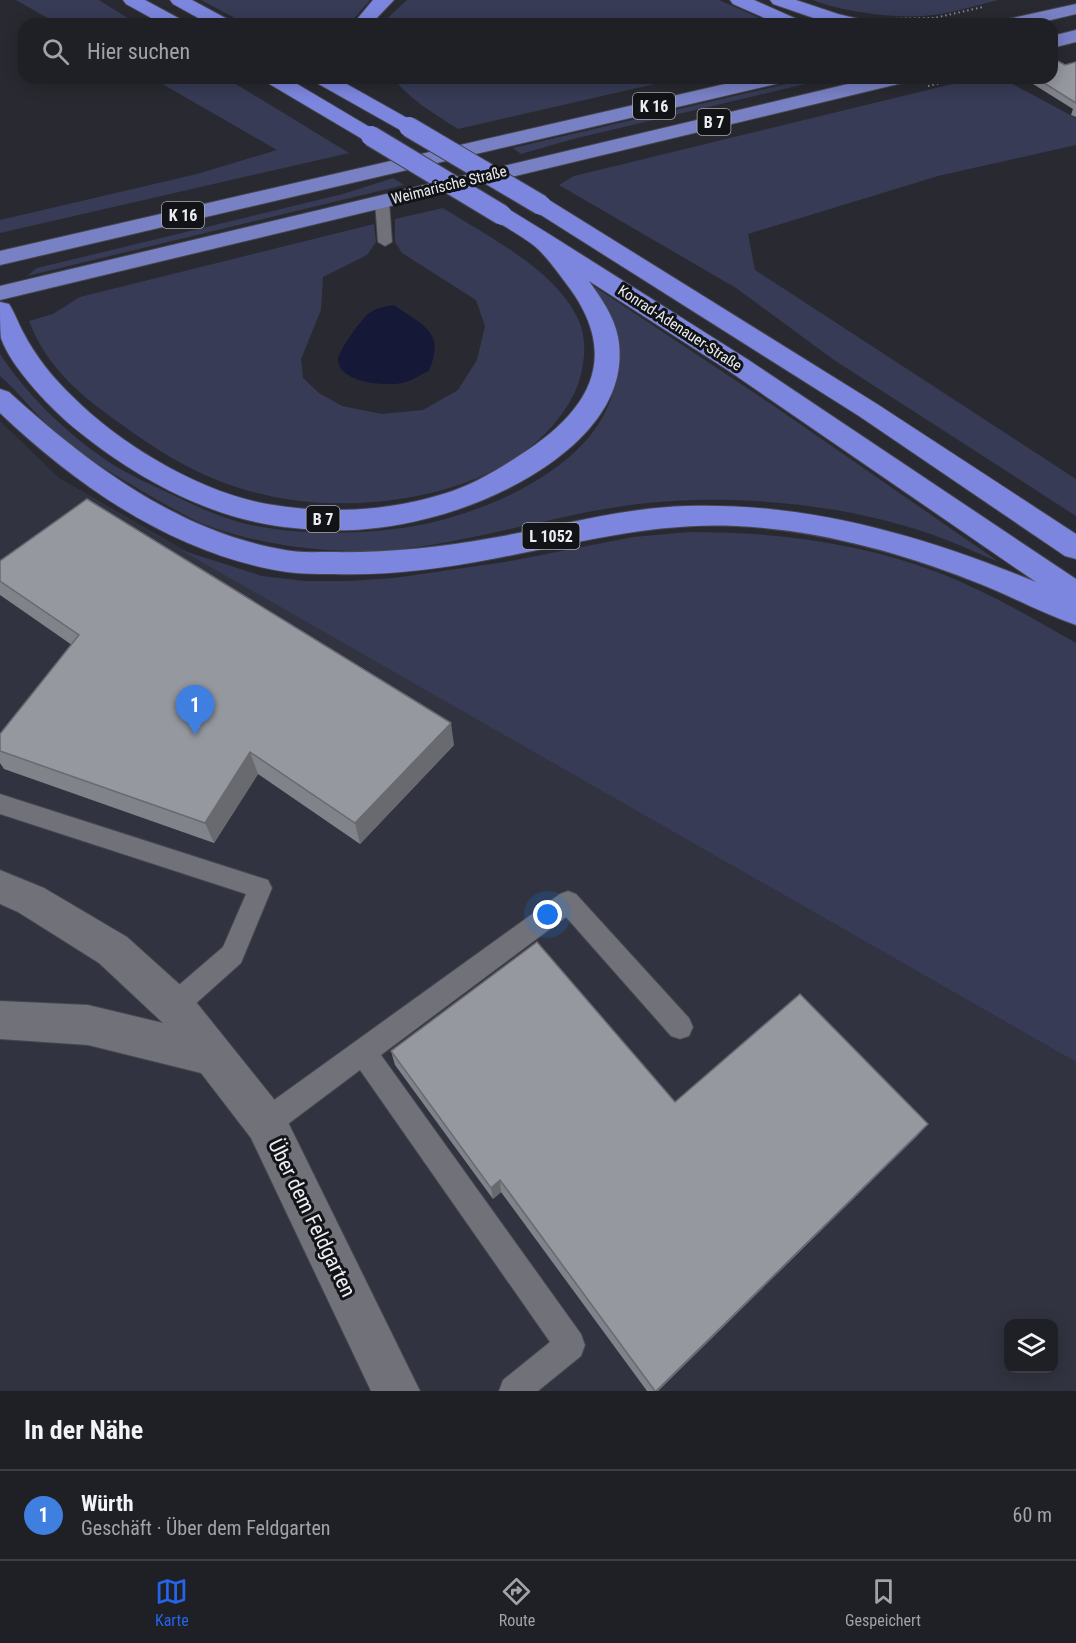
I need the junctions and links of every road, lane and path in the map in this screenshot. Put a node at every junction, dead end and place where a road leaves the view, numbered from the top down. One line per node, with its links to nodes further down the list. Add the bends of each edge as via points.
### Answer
1 (132, 0): 8 (highway)
2 (179, 0): 9 (highway)
3 (385, 0): 10 (highway)
4 (739, 0): 11 (highway)
5 (779, 0): 12 (highway)
6 (993, 5): 13 (path)
7 (1076, 9): 14 (main road)
8 (165, 18)
9 (212, 18)
10 (366, 18)
11 (780, 18)
12 (829, 18)
13 (934, 18)
14 (1036, 18)
15 (283, 84): 22 (highway, Konrad-Adenauer-Straße / B 7, bridge)
16 (333, 84): 20 (highway, Konrad-Adenauer-Straße)
17 (750, 84): 24 (main road, Weimarische Straße / K 16)
18 (868, 84): 21 (main road, Weimarische Straße / B 7)
19 (373, 87): 20 (highway)
20 (409, 127): 28 (highway, Konrad-Adenauer-Straße, bridge, via 686,295)
21 (382, 201): 23 (lane); 25 (main road, Weimarische Straße / B 7)
22 (541, 239): 26 (highway, B 7, via 596,311 604,336 607,363 600,392 586,417 555,445 507,477 451,502 375,519 297,520 240,508 194,491 143,464 95,432 42,383 11,335); 29 (highway, Konrad-Adenauer-Straße, via 738,365)
23 (385, 242)
24 (0, 258)
25 (0, 293)
26 (0, 309)
27 (0, 398): 30 (highway, L 1052, via 42,439 144,508 208,540 287,561 375,564 490,549 616,523 685,516 772,518 864,534 1019,586)
28 (1076, 548)
29 (1076, 594)
30 (1076, 613)
31 (0, 804): 33 (lane, via 260,888 232,955)
32 (0, 887): 33 (street, Über dem Feldgarten, via 31,900 113,950)
33 (174, 1006): 37 (street, Über dem Feldgarten)
34 (0, 1020): 37 (street, via 88,1025)
35 (680, 1027): 36 (lane, via 568,902)
36 (363, 1052): 38 (lane); 40 (lane, via 570,1345)
37 (211, 1055): 38 (street, Über dem Feldgarten)
38 (266, 1123): 39 (street, Über dem Feldgarten)
39 (396, 1391)
40 (514, 1391)

